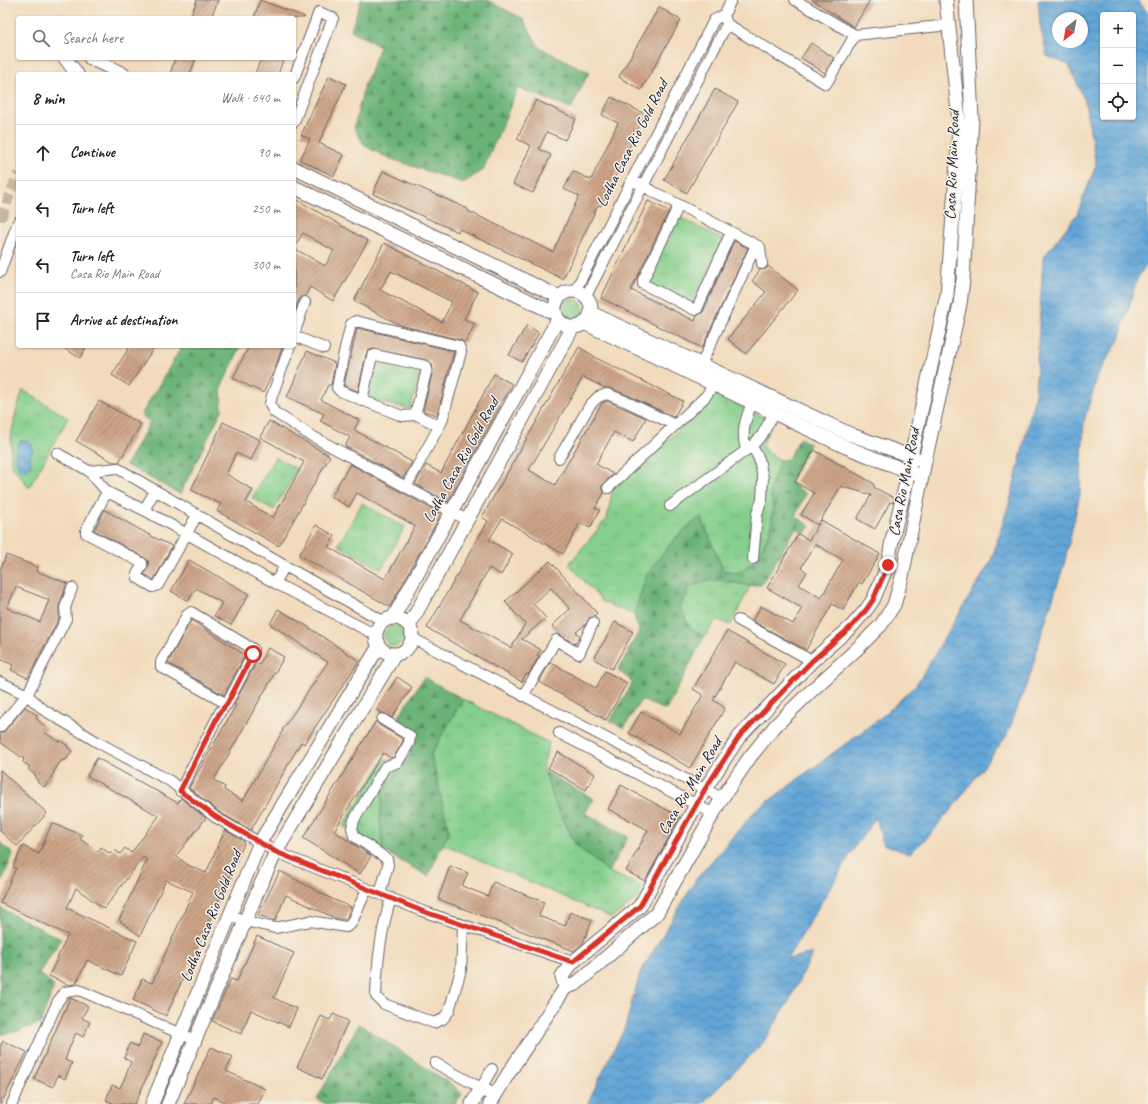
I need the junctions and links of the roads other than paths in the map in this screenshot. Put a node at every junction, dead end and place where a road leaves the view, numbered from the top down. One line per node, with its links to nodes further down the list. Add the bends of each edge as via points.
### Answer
1 (731, 0): 5 (street, Lodha Casa Rio Gold Road)
2 (795, 0): 7 (street)
3 (946, 0): 6 (street, Casa Rio Main Road)
4 (966, 0): 50 (street, Casa Rio Main Road, via 972,118 963,280)
5 (726, 20): 7 (street, via 826,84); 15 (street, Lodha Casa Rio Gold Road, via 714,20); 16 (street, Lodha Casa Rio Gold Road)
6 (949, 25): 7 (street); 48 (street, Casa Rio Main Road, via 959,120 947,296)
7 (855, 35)
8 (66, 60): 10 (street)
9 (94, 60): 11 (street)
10 (76, 72)
11 (119, 72)
12 (296, 73): 13 (street, via 319,12 333,18)
13 (296, 117)
14 (296, 169): 25 (street)
15 (632, 180): 16 (street); 24 (street, Lodha Casa Rio Gold Road)
16 (643, 186): 18 (street); 24 (street, Lodha Casa Rio Gold Road)
17 (296, 188): 27 (street)
18 (679, 205): 20 (street); 20 (street, via 643,284 697,309)
19 (16, 228): 23 (street)
20 (731, 232): 21 (street)
21 (756, 245): 22 (street, via 761,250); 33 (street)
22 (762, 264)
23 (0, 272)
24 (581, 294): 25 (street, via 564,294); 28 (street, via 589,301)
25 (560, 297): 27 (street, Lodha Casa Rio Gold Road, via 556,302)
26 (305, 302): 29 (street)
27 (557, 316): 28 (street, via 568,326); 60 (street, Lodha Casa Rio Gold Road)
28 (583, 321): 33 (street); 36 (street); 62 (street, Lodha Casa Rio Gold Road)
29 (296, 329)
30 (296, 336): 32 (street)
31 (289, 348): 54 (street, via 270,404 274,412 310,435)
32 (324, 348)
33 (701, 364): 34 (street)
34 (720, 373): 35 (street); 36 (street)
35 (736, 381): 37 (street); 44 (street)
36 (714, 385): 37 (street); 42 (street)
37 (730, 393): 39 (street)
38 (362, 401): 41 (street, via 402,416); 41 (street, via 372,356 426,366); 43 (street, via 340,392 337,388 351,324 356,321 459,346 461,352)
39 (752, 403): 40 (street); 46 (street, via 743,431 743,440)
40 (774, 413): 45 (street); 46 (street, via 762,435)
41 (415, 415): 43 (street)
42 (675, 425): 49 (street, via 607,394 598,397 590,405); 55 (street)
43 (439, 426): 54 (street)
44 (837, 428): 45 (street); 48 (street)
45 (832, 440): 52 (street)
46 (749, 448): 58 (street); 64 (street, via 759,459 763,478)
47 (57, 453): 51 (street)
48 (911, 456): 50 (street); 52 (street, Casa Rio Main Road)
49 (559, 458)
50 (925, 461): 53 (street, Casa Rio Main Road)
51 (89, 471): 56 (street, via 117,468); 57 (street)
52 (909, 471): 53 (street); 74 (street, Casa Rio Main Road, via 888,565 873,600 852,626)
53 (923, 477): 85 (street, Casa Rio Main Road, via 894,605 881,625 860,647 776,725)
54 (406, 487): 60 (street)
55 (608, 488)
56 (155, 491): 59 (street); 61 (street)
57 (107, 492): 59 (street); 63 (street, via 86,533 142,563 138,578 153,587 158,585)
58 (670, 506)
59 (144, 510): 63 (street)
60 (452, 512): 62 (street); 68 (street, Lodha Casa Rio Gold Road)
61 (197, 515): 63 (street); 65 (street)
62 (467, 520): 71 (street, Lodha Casa Rio Gold Road)
63 (187, 535): 66 (street)
64 (753, 559)
65 (285, 566): 66 (street); 68 (street)
66 (275, 583): 72 (street)
67 (72, 588): 76 (street, via 65,608 66,619)
68 (388, 620): 71 (street, via 402,620); 72 (street, Lodha Casa Rio Gold Road, via 377,629)
69 (738, 620): 74 (street)
70 (594, 623): 77 (street, via 579,654 556,640)
71 (410, 632): 73 (street, Lodha Casa Rio Gold Road, via 409,646 405,651); 77 (street)
72 (377, 641): 73 (street, via 387,653); 88 (street, Lodha Casa Rio Gold Road)
73 (396, 654): 89 (street, Lodha Casa Rio Gold Road)
74 (812, 661): 83 (street, Casa Rio Main Road, via 739,737)
75 (0, 682): 76 (street)
76 (27, 695): 79 (street); 84 (street, via 44,710 170,781)
77 (523, 696): 83 (street)
78 (227, 704): 78 (street, via 254,649 191,612 187,614 161,662 161,667); 84 (street, via 220,712)
79 (4, 716): 81 (street)
80 (382, 718): 91 (street, via 410,736 409,742 398,762 385,767 354,820 352,828 354,836 387,859 388,865)
81 (0, 727)
82 (559, 733): 86 (street)
83 (705, 789): 85 (street); 86 (street, Casa Rio Main Road)
84 (180, 791): 88 (street, via 216,817)
85 (722, 798): 87 (street, Casa Rio Main Road)
86 (696, 805): 87 (street); 96 (street, Casa Rio Main Road, via 640,906)
87 (714, 814): 97 (street, Casa Rio Main Road, via 657,913 576,984)
88 (260, 842): 89 (street); 93 (street, Lodha Casa Rio Gold Road)
89 (276, 852): 90 (street); 94 (street, Lodha Casa Rio Gold Road)
90 (367, 889): 91 (street); 94 (street, via 351,924 346,927 310,921 274,928)
91 (380, 894): 92 (street)
92 (391, 898): 95 (street); 95 (street, via 383,922 376,996 384,1004 434,1023 443,1019 449,1011 461,970)
93 (230, 914): 94 (street); 98 (street, Lodha Casa Rio Gold Road)
94 (245, 921): 99 (street, Lodha Casa Rio Gold Road)
95 (463, 925): 96 (street)
96 (573, 962): 97 (street, Casa Rio Main Road, via 562,976)
97 (565, 988): 103 (street, Casa Rio Main Road)
98 (180, 1034): 99 (street); 104 (street, via 79,990 65,992 58,1001); 105 (street, Lodha Casa Rio Gold Road)
99 (195, 1040): 106 (street, Lodha Casa Rio Gold Road)
100 (435, 1063): 102 (street)
101 (492, 1069): 102 (street)
102 (481, 1088): 103 (street, Casa Rio Main Road); 107 (street)
103 (492, 1100)
104 (12, 1104)
105 (152, 1104)
106 (168, 1104)
107 (472, 1104)

